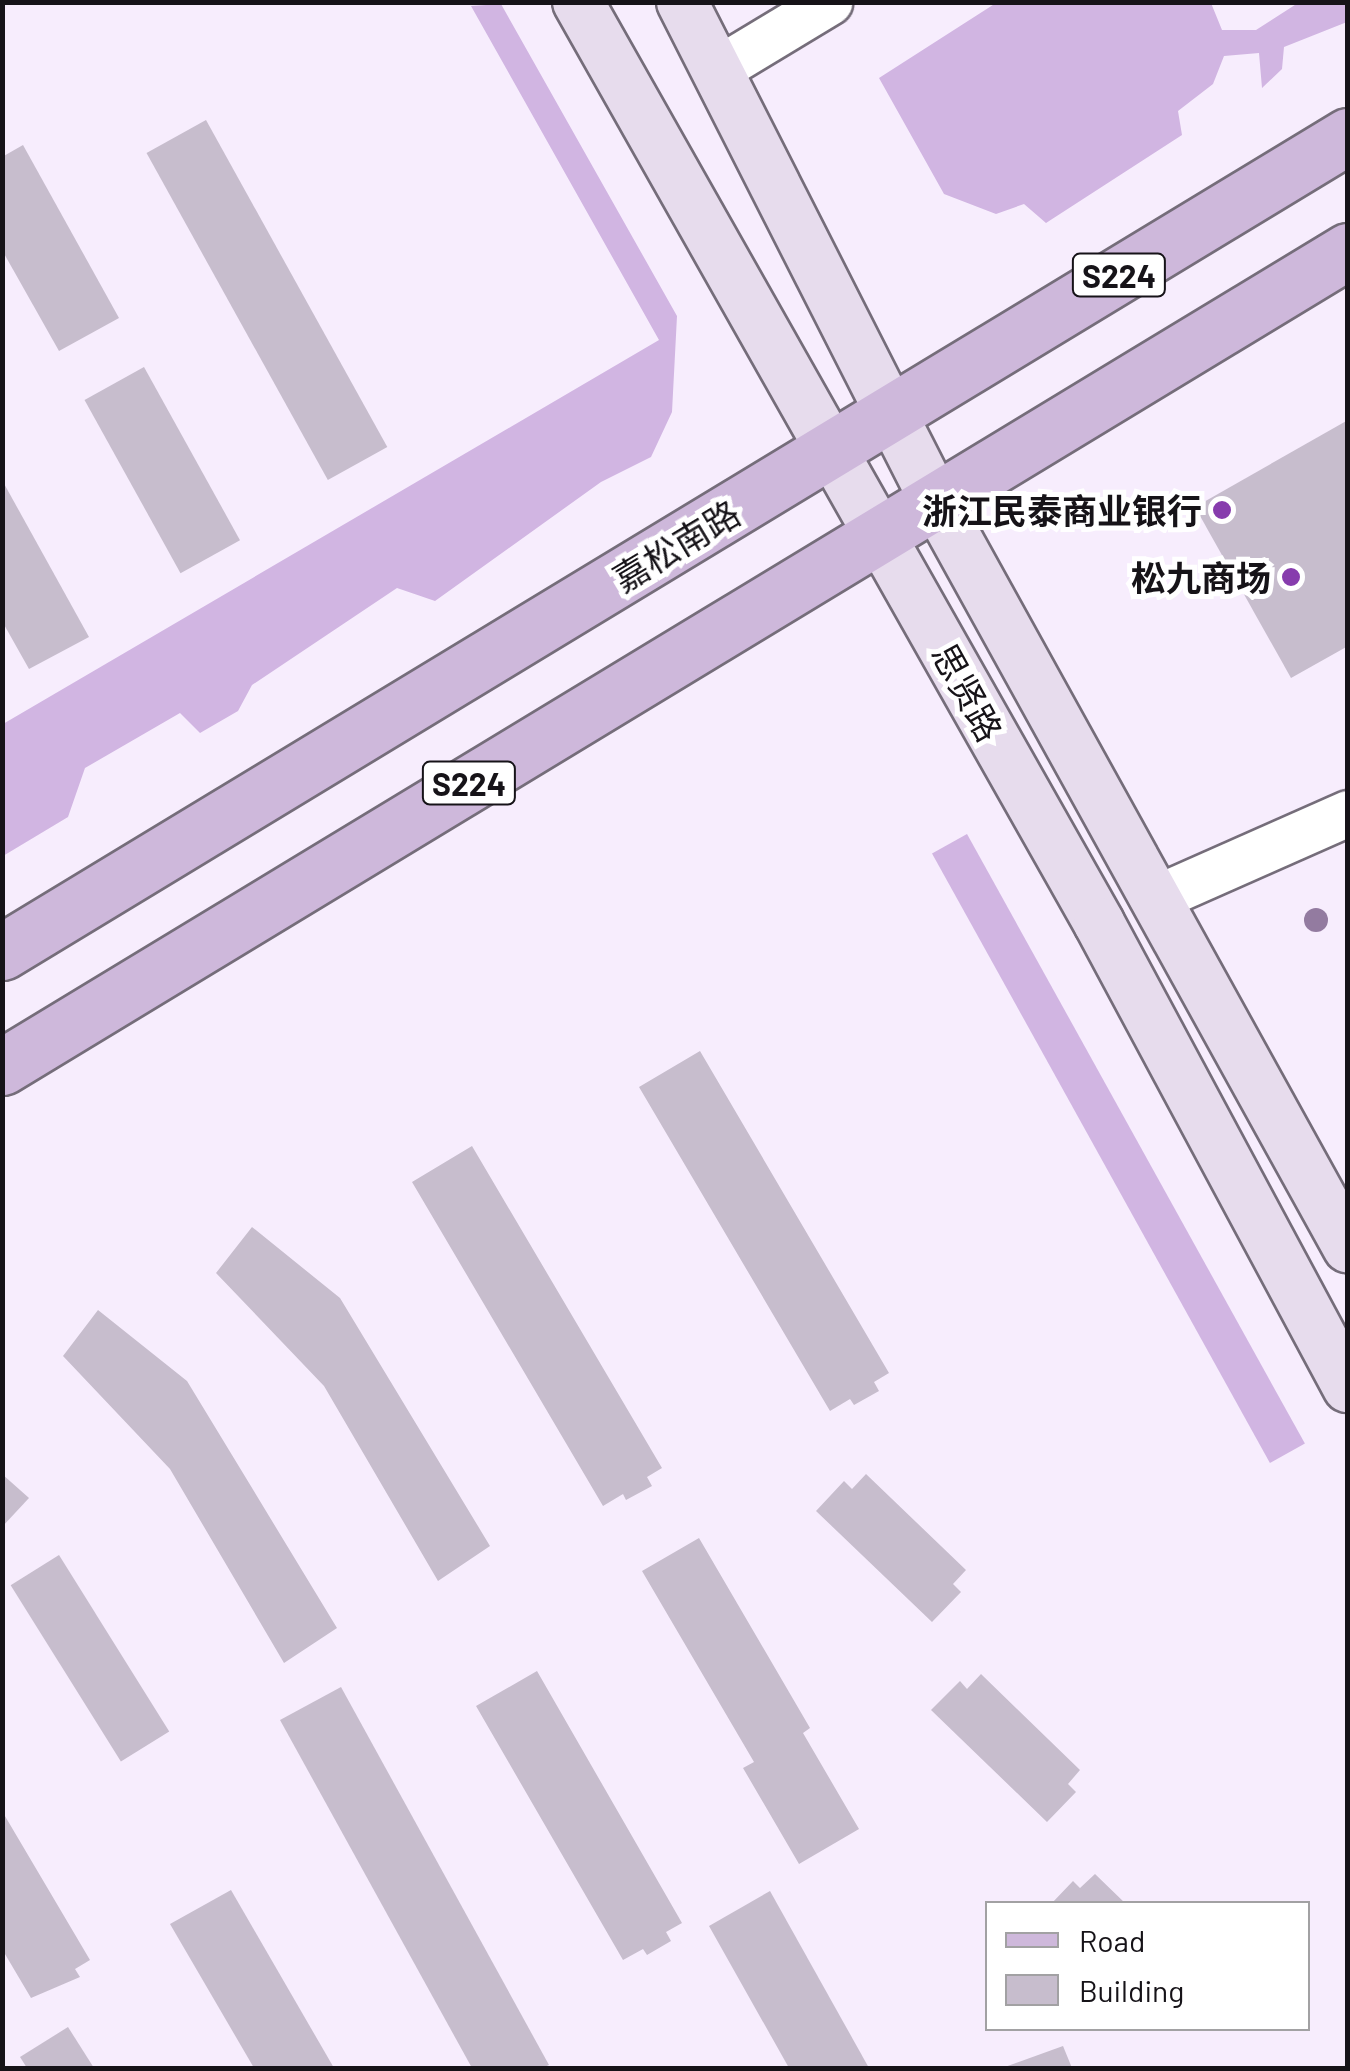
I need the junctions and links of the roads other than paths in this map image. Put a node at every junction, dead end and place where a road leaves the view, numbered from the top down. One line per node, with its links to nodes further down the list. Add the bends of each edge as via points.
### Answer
1 (578, 2): 8 (main road, 思贤路)
2 (682, 2): 4 (main road, 思贤路)
3 (830, 2): 4 (street)
4 (718, 68): 7 (main road, 思贤路)
5 (1348, 136): 7 (main road, 嘉松南路 / S224)
6 (1348, 251): 9 (main road, S224)
7 (891, 414): 8 (main road, 嘉松南路 / S224); 9 (main road, 思贤路)
8 (827, 453): 10 (main road, 思贤路); 13 (main road, 嘉松南路 / S224)
9 (935, 500): 10 (main road, S224); 12 (main road, 思贤路)
10 (878, 534): 14 (main road, S224); 16 (main road, 思贤路)
11 (1348, 813): 12 (street)
12 (1156, 898): 15 (main road, 思贤路)
13 (2, 952)
14 (2, 1067)
15 (1348, 1247)
16 (1348, 1387)

